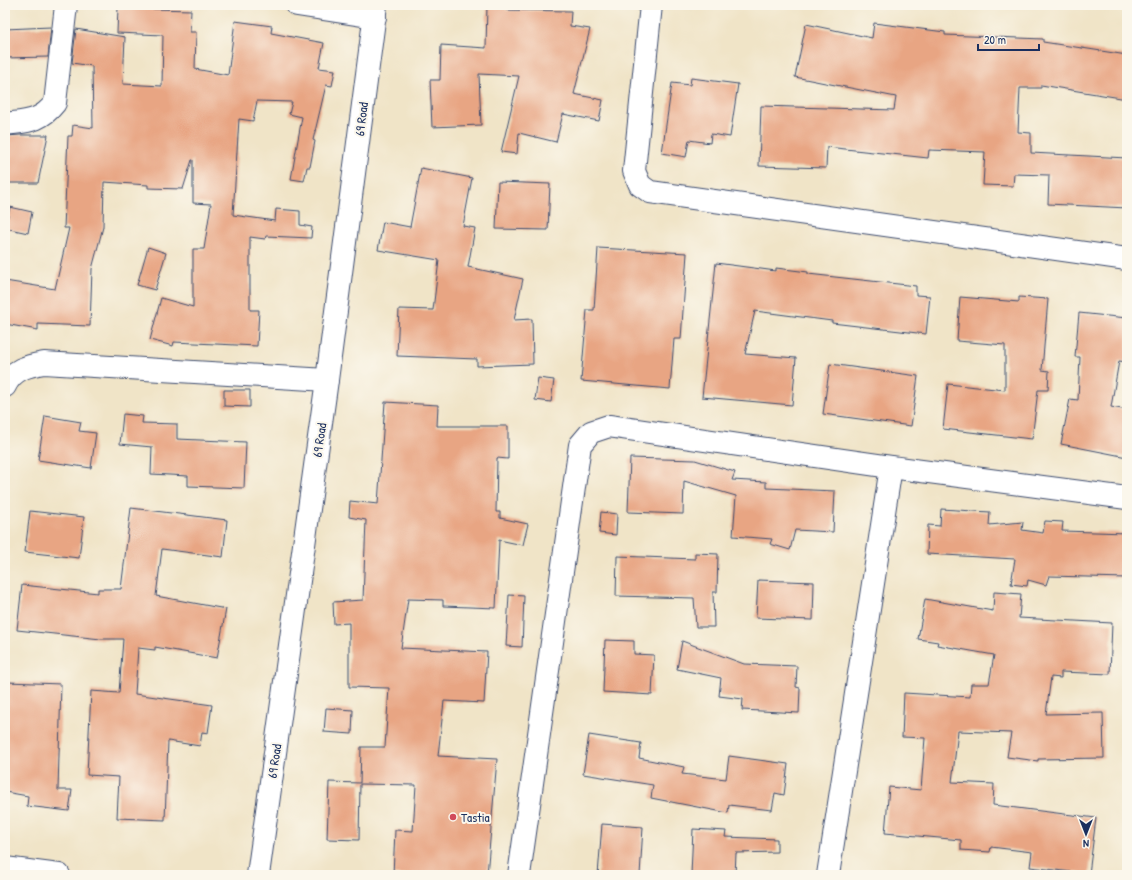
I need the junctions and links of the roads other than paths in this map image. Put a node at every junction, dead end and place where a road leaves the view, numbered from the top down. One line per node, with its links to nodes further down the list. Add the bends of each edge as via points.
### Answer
1 (66, 5): 5 (street, via 55,102 46,114 33,120)
2 (297, 5): 4 (street)
3 (652, 5): 6 (street, via 634,171 640,185 650,192)
4 (375, 11): 7 (street, 69 Road)
5 (5, 124)
6 (1127, 259)
7 (327, 380): 8 (street, via 44,364 27,366 16,372); 13 (street, 69 Road)
8 (5, 386)
9 (891, 467): 10 (street); 14 (street, via 609,426 591,432 580,445); 15 (street)
10 (1127, 498)
11 (5, 868): 12 (street)
12 (59, 875)
13 (258, 875)
14 (519, 875)
15 (828, 875)

